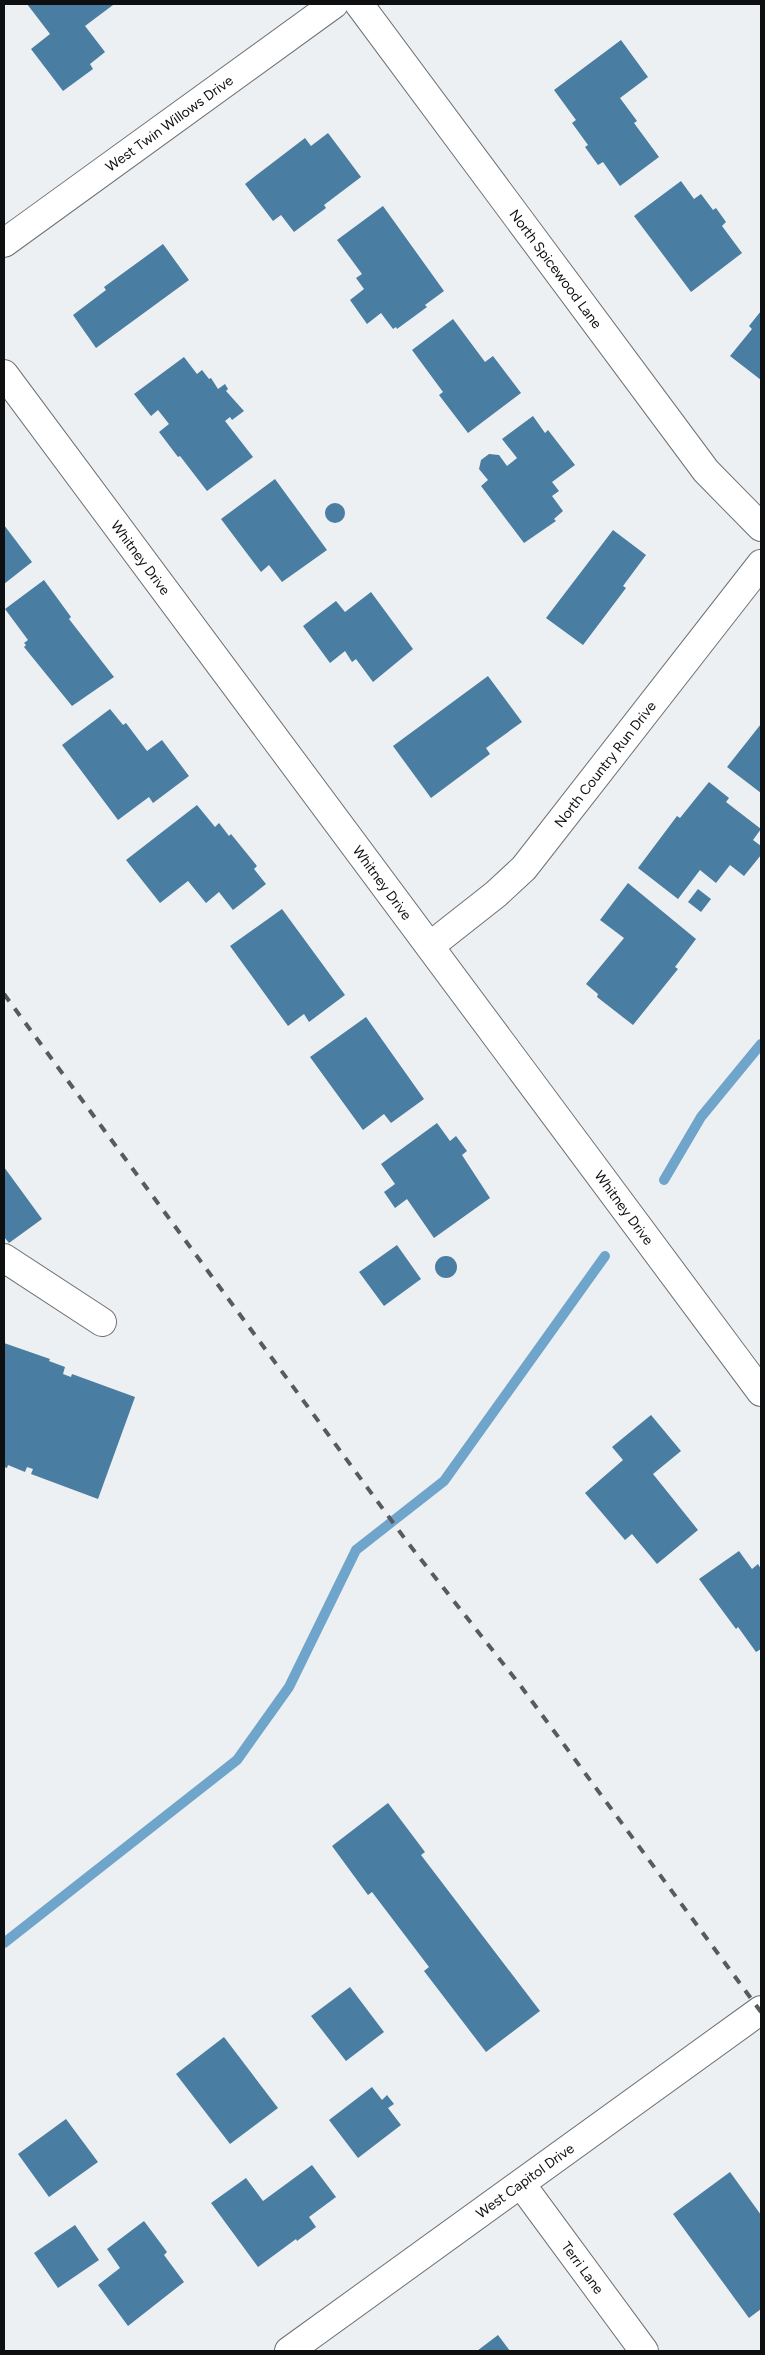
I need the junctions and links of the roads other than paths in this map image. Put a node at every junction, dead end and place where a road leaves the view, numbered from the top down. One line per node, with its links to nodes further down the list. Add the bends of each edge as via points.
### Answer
1 (334, 4): 3 (street, West Twin Willows Drive)
2 (359, 4): 5 (street, North Spicewood Lane, via 706,471)
3 (4, 243)
4 (4, 374): 7 (street, Whitney Drive)
5 (761, 527)
6 (761, 564): 7 (street, North Country Run Drive, via 524,868)
7 (430, 946): 10 (street, Whitney Drive)
8 (4, 1258): 9 (street)
9 (102, 1322)
10 (761, 1392)
11 (761, 2010): 12 (street, West Capitol Drive)
12 (521, 2184): 13 (street, West Capitol Drive); 14 (street, Terri Lane)
13 (289, 2351)
14 (644, 2351)

